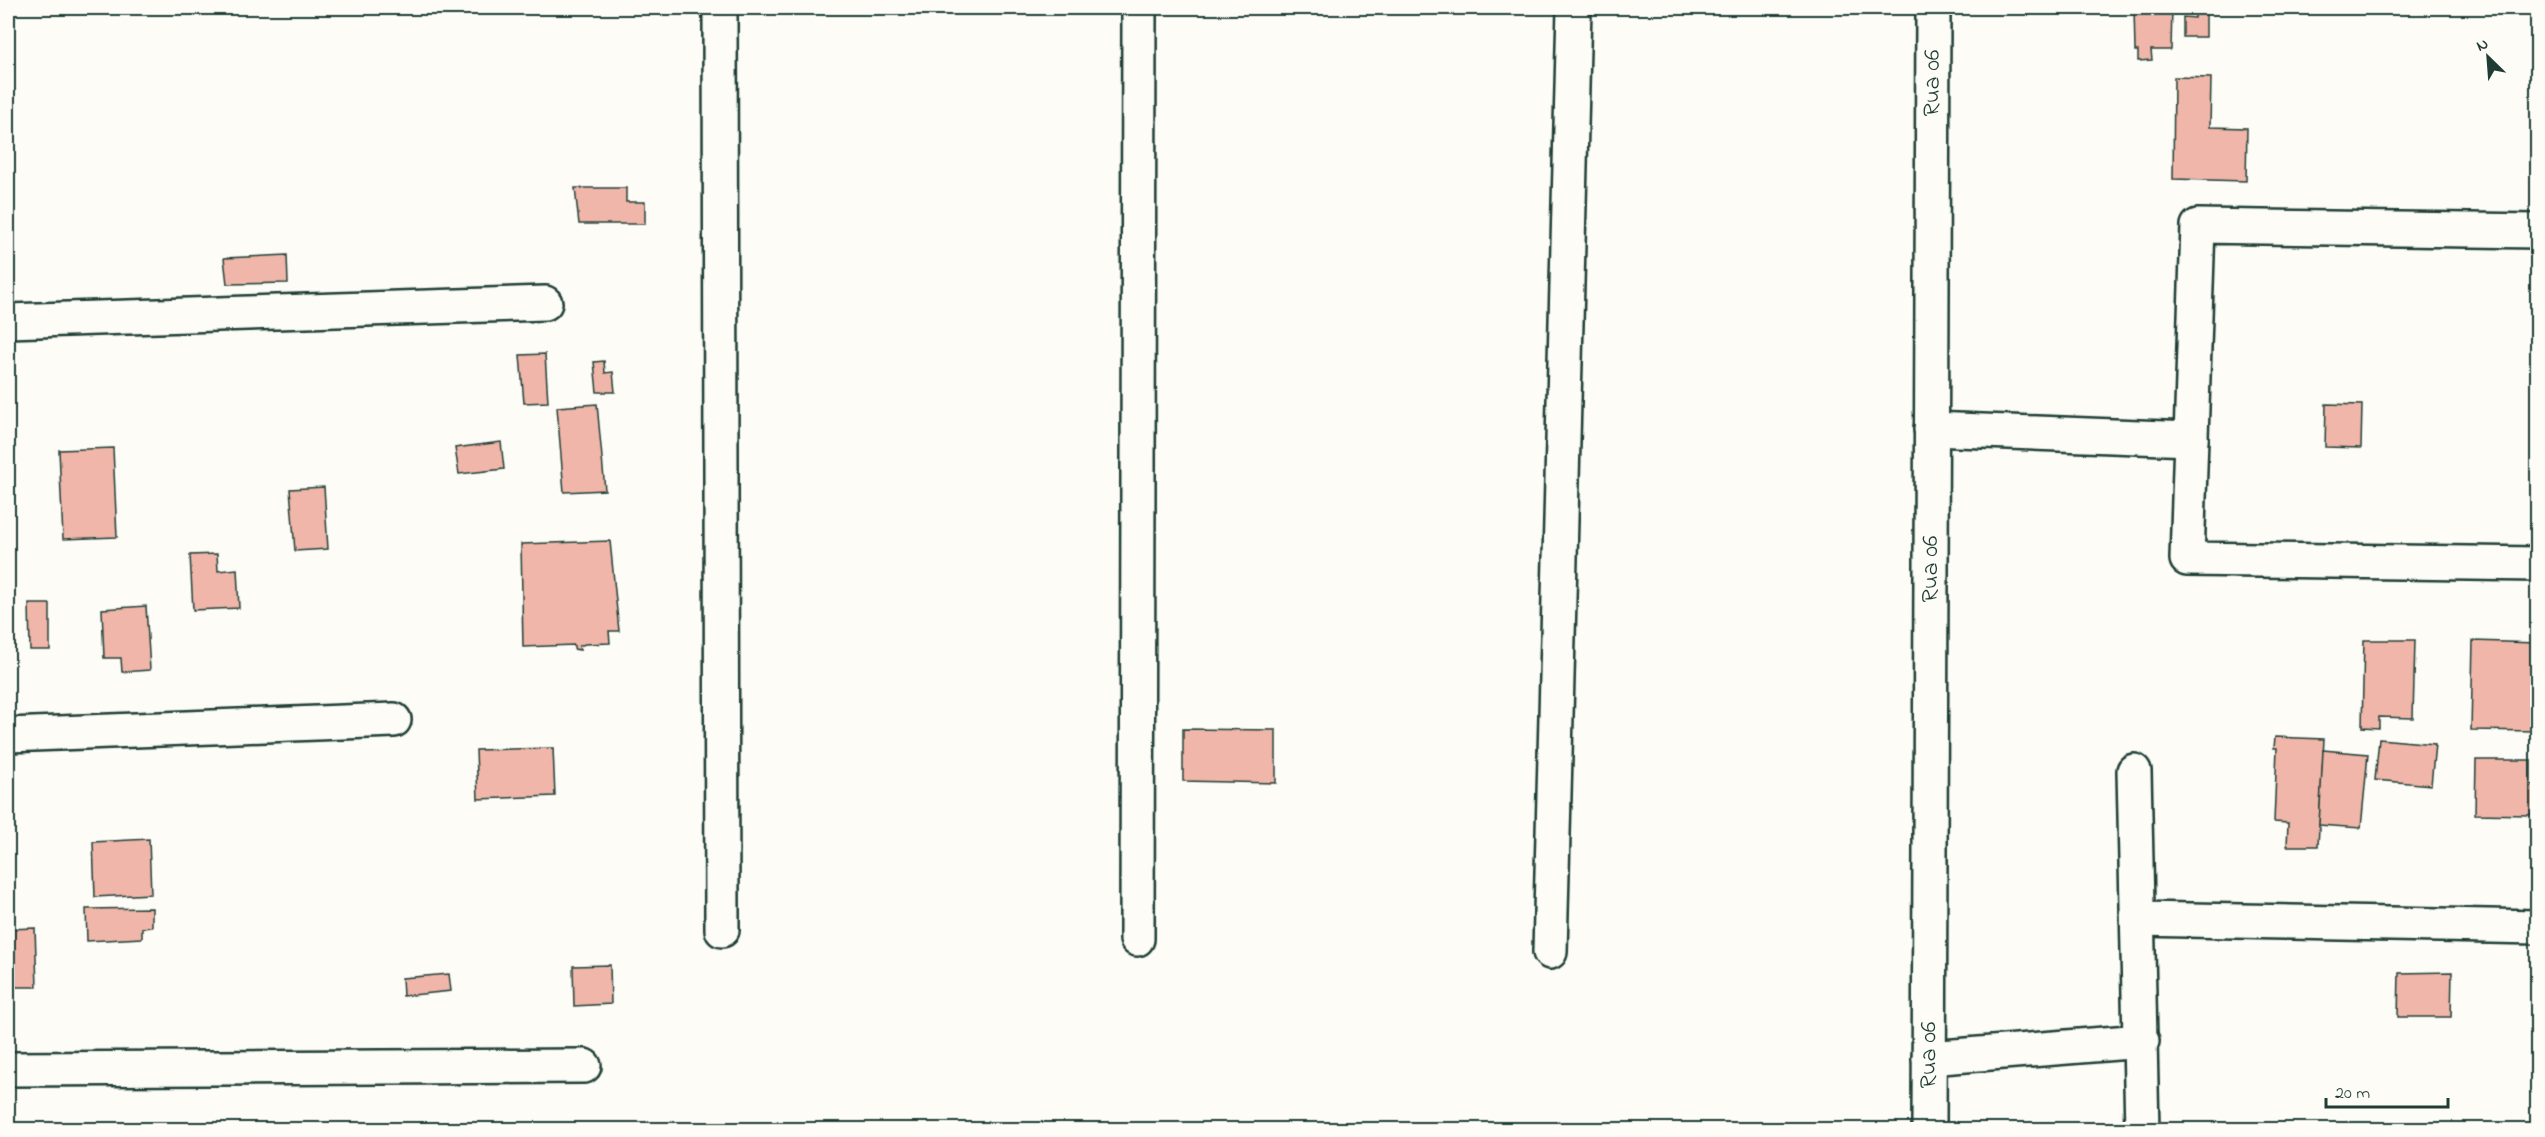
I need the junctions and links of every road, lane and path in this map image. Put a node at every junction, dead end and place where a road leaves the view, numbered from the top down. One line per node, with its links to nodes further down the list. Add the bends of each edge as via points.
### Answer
1 (720, 8): 16 (street)
2 (1139, 8): 17 (street)
3 (1574, 8): 18 (street)
4 (1933, 8): 8 (street, Rua 06)
5 (2538, 231): 9 (street, via 2198,226)
6 (545, 303): 7 (street)
7 (8, 321)
8 (1931, 429): 9 (street); 20 (street, Rua 06)
9 (2191, 439): 10 (street, via 2187,559)
10 (2538, 564)
11 (394, 720): 12 (street)
12 (8, 735)
13 (2134, 771): 14 (street)
14 (2139, 919): 15 (street); 19 (street)
15 (2538, 927)
16 (722, 930)
17 (1137, 939)
18 (1550, 952)
19 (2142, 1041): 20 (street); 24 (street)
20 (1929, 1058): 23 (street, Rua 06)
21 (584, 1066): 22 (street)
22 (8, 1070)
23 (1929, 1130)
24 (2142, 1130)

